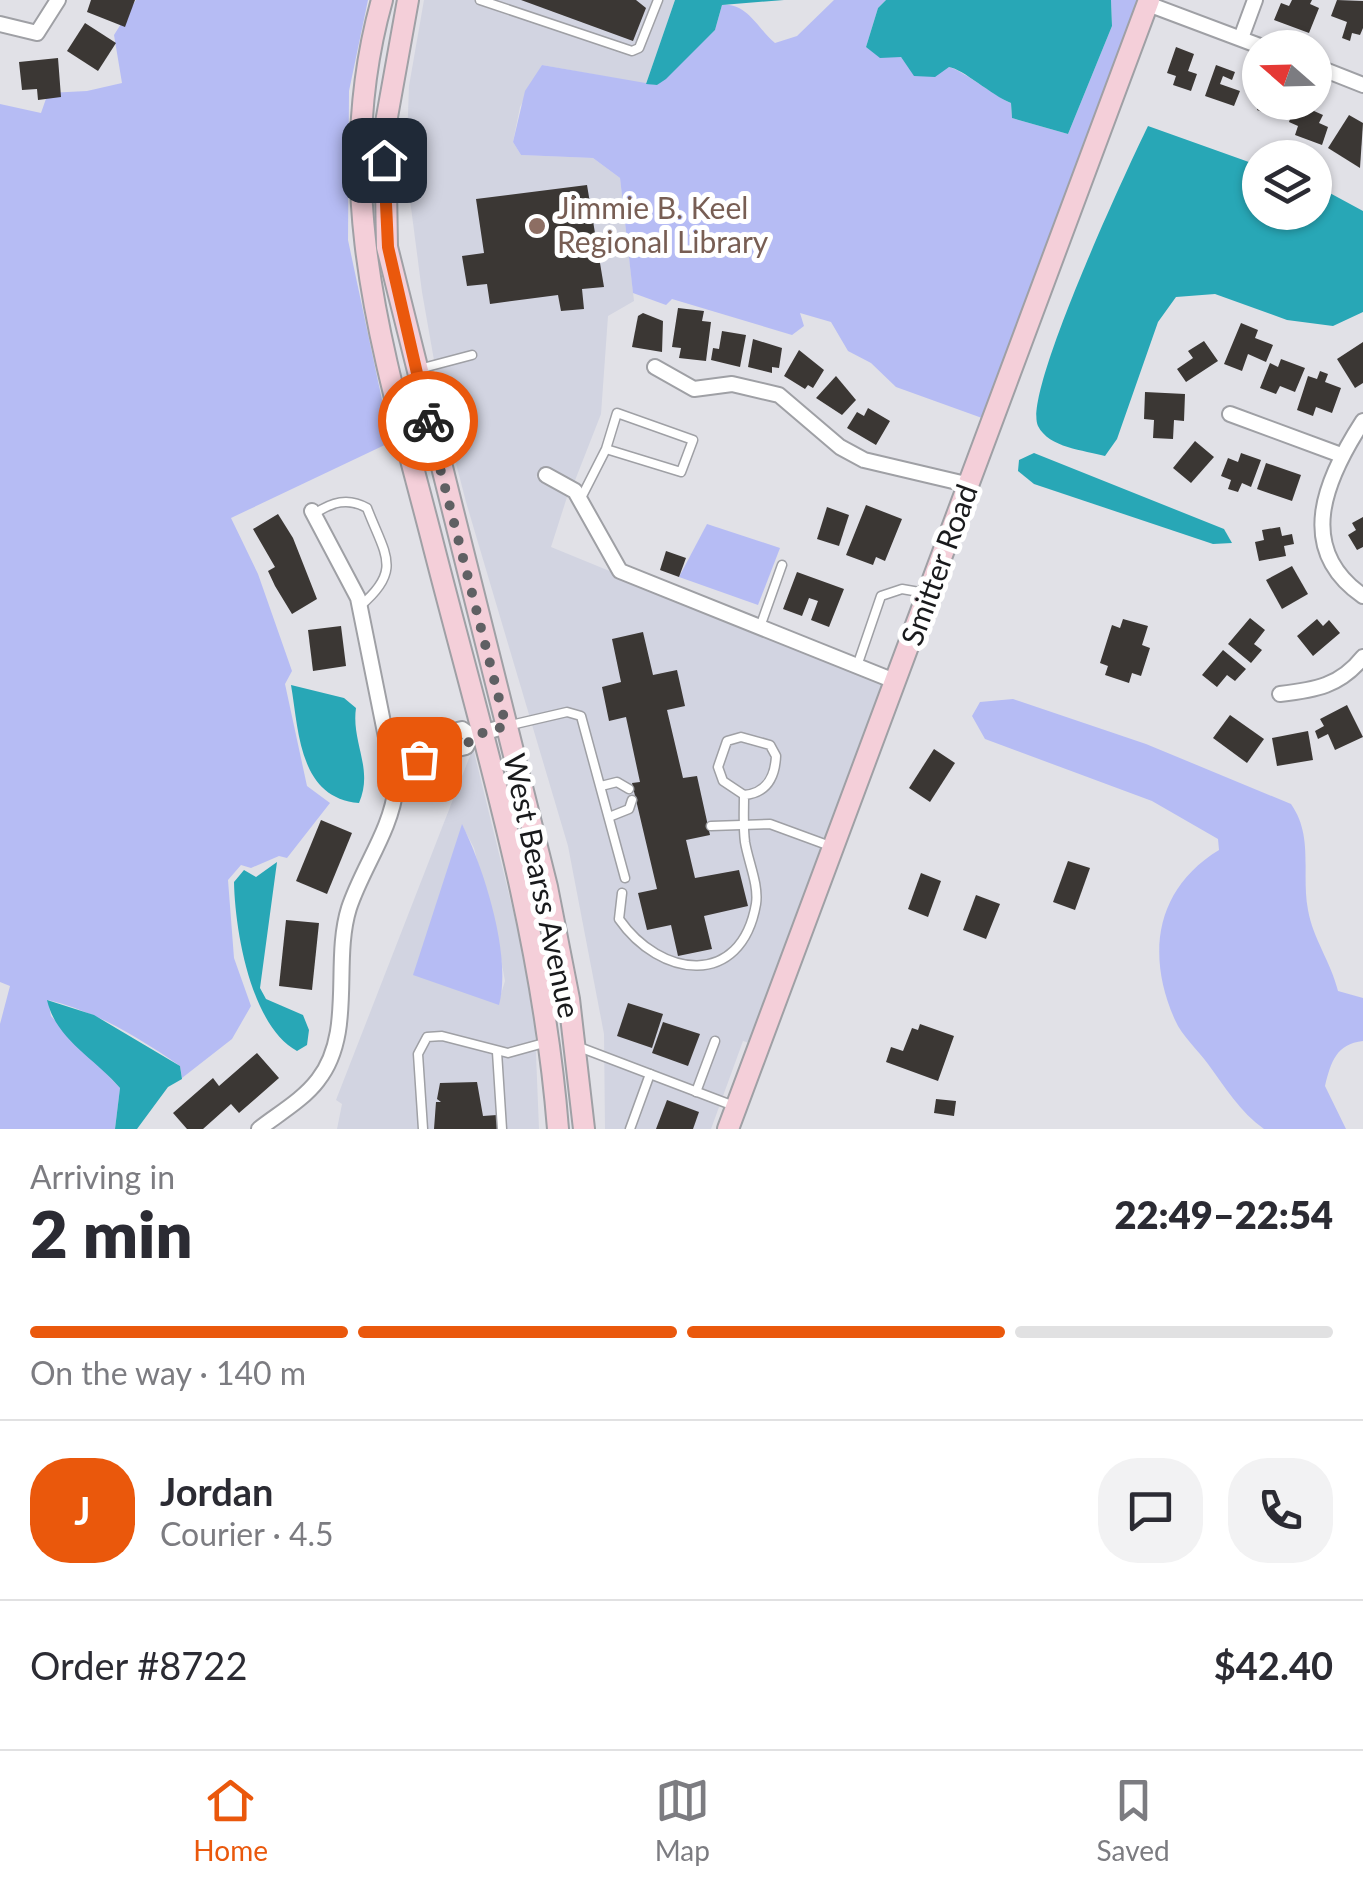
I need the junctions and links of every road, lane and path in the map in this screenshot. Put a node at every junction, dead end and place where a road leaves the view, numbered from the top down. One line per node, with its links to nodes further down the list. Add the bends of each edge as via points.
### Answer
1 (58, 0): 8 (street, via 36,32)
2 (382, 0): 12 (main road, West Bearss Avenue, via 360,126)
3 (408, 0): 15 (main road, West Bearss Avenue, via 388,100 384,185 388,247)
4 (482, 0): 5 (lane, via 632,51)
5 (658, 0)
6 (1255, 0): 9 (street)
7 (1148, 2): 9 (street); 21 (main road, Smitter Road)
8 (0, 24)
9 (1241, 38)
10 (1332, 73): 11 (street)
11 (1363, 86)
12 (363, 252): 15 (main road, via 374,268 394,356); 34 (main road, West Bearss Avenue)
13 (472, 355): 15 (lane)
14 (655, 367): 21 (street, via 694,389 732,384 779,395 864,460)
15 (415, 370): 33 (main road, West Bearss Avenue)
16 (1230, 414): 19 (street)
17 (1363, 421): 19 (street)
18 (606, 449): 18 (lane, via 681,472 693,440 617,413); 22 (lane)
19 (1341, 455): 26 (street, via 1322,499 1324,543 1346,584)
20 (546, 476): 22 (street)
21 (970, 485): 25 (main road, Smitter Road)
22 (580, 500): 28 (street, via 620,570)
23 (313, 512): 27 (street); 27 (lane, via 339,501 367,508 388,572 384,586)
24 (782, 565): 28 (lane)
25 (930, 594): 30 (lane, via 902,589 881,596); 31 (main road, Smitter Road)
26 (1363, 596)
27 (360, 606): 35 (street)
28 (760, 626): 30 (street)
29 (1363, 658): 32 (street, via 1349,675 1322,689)
30 (857, 666): 31 (street)
31 (897, 682): 44 (main road, Smitter Road)
32 (1280, 694)
33 (506, 726): 34 (street); 37 (lane, via 567,712 581,716); 49 (main road, West Bearss Avenue, via 547,887)
34 (477, 735): 35 (street, via 462,729); 36 (street, via 466,747); 48 (main road, West Bearss Avenue, via 520,873)
35 (391, 744): 36 (street)
36 (395, 764): 55 (street, via 393,811 348,914 330,1058 316,1083)
37 (601, 786): 38 (lane, via 616,782); 41 (lane)
38 (629, 789)
39 (744, 796): 39 (lane, via 769,784 776,756 770,744 741,737 727,740 718,766 723,780); 42 (lane)
40 (632, 800): 41 (lane, via 629,809)
41 (609, 817): 45 (lane)
42 (744, 823): 43 (lane); 44 (lane, via 770,824); 46 (lane, via 756,902 740,942 716,961 694,968 649,953 619,919)
43 (711, 826)
44 (834, 848): 53 (main road, Smitter Road)
45 (625, 878)
46 (622, 893)
47 (715, 1041): 52 (lane)
48 (550, 1042): 50 (lane); 54 (main road, West Bearss Avenue)
49 (575, 1046): 51 (lane); 58 (main road, West Bearss Avenue)
50 (497, 1052): 56 (lane, via 427,1037 418,1054); 57 (lane)
51 (650, 1074): 52 (lane); 59 (lane)
52 (696, 1092): 53 (lane)
53 (736, 1107): 60 (main road, Smitter Road)
54 (560, 1124)
55 (259, 1129)
56 (423, 1129)
57 (502, 1129)
58 (584, 1129)
59 (630, 1129)
60 (728, 1129)

